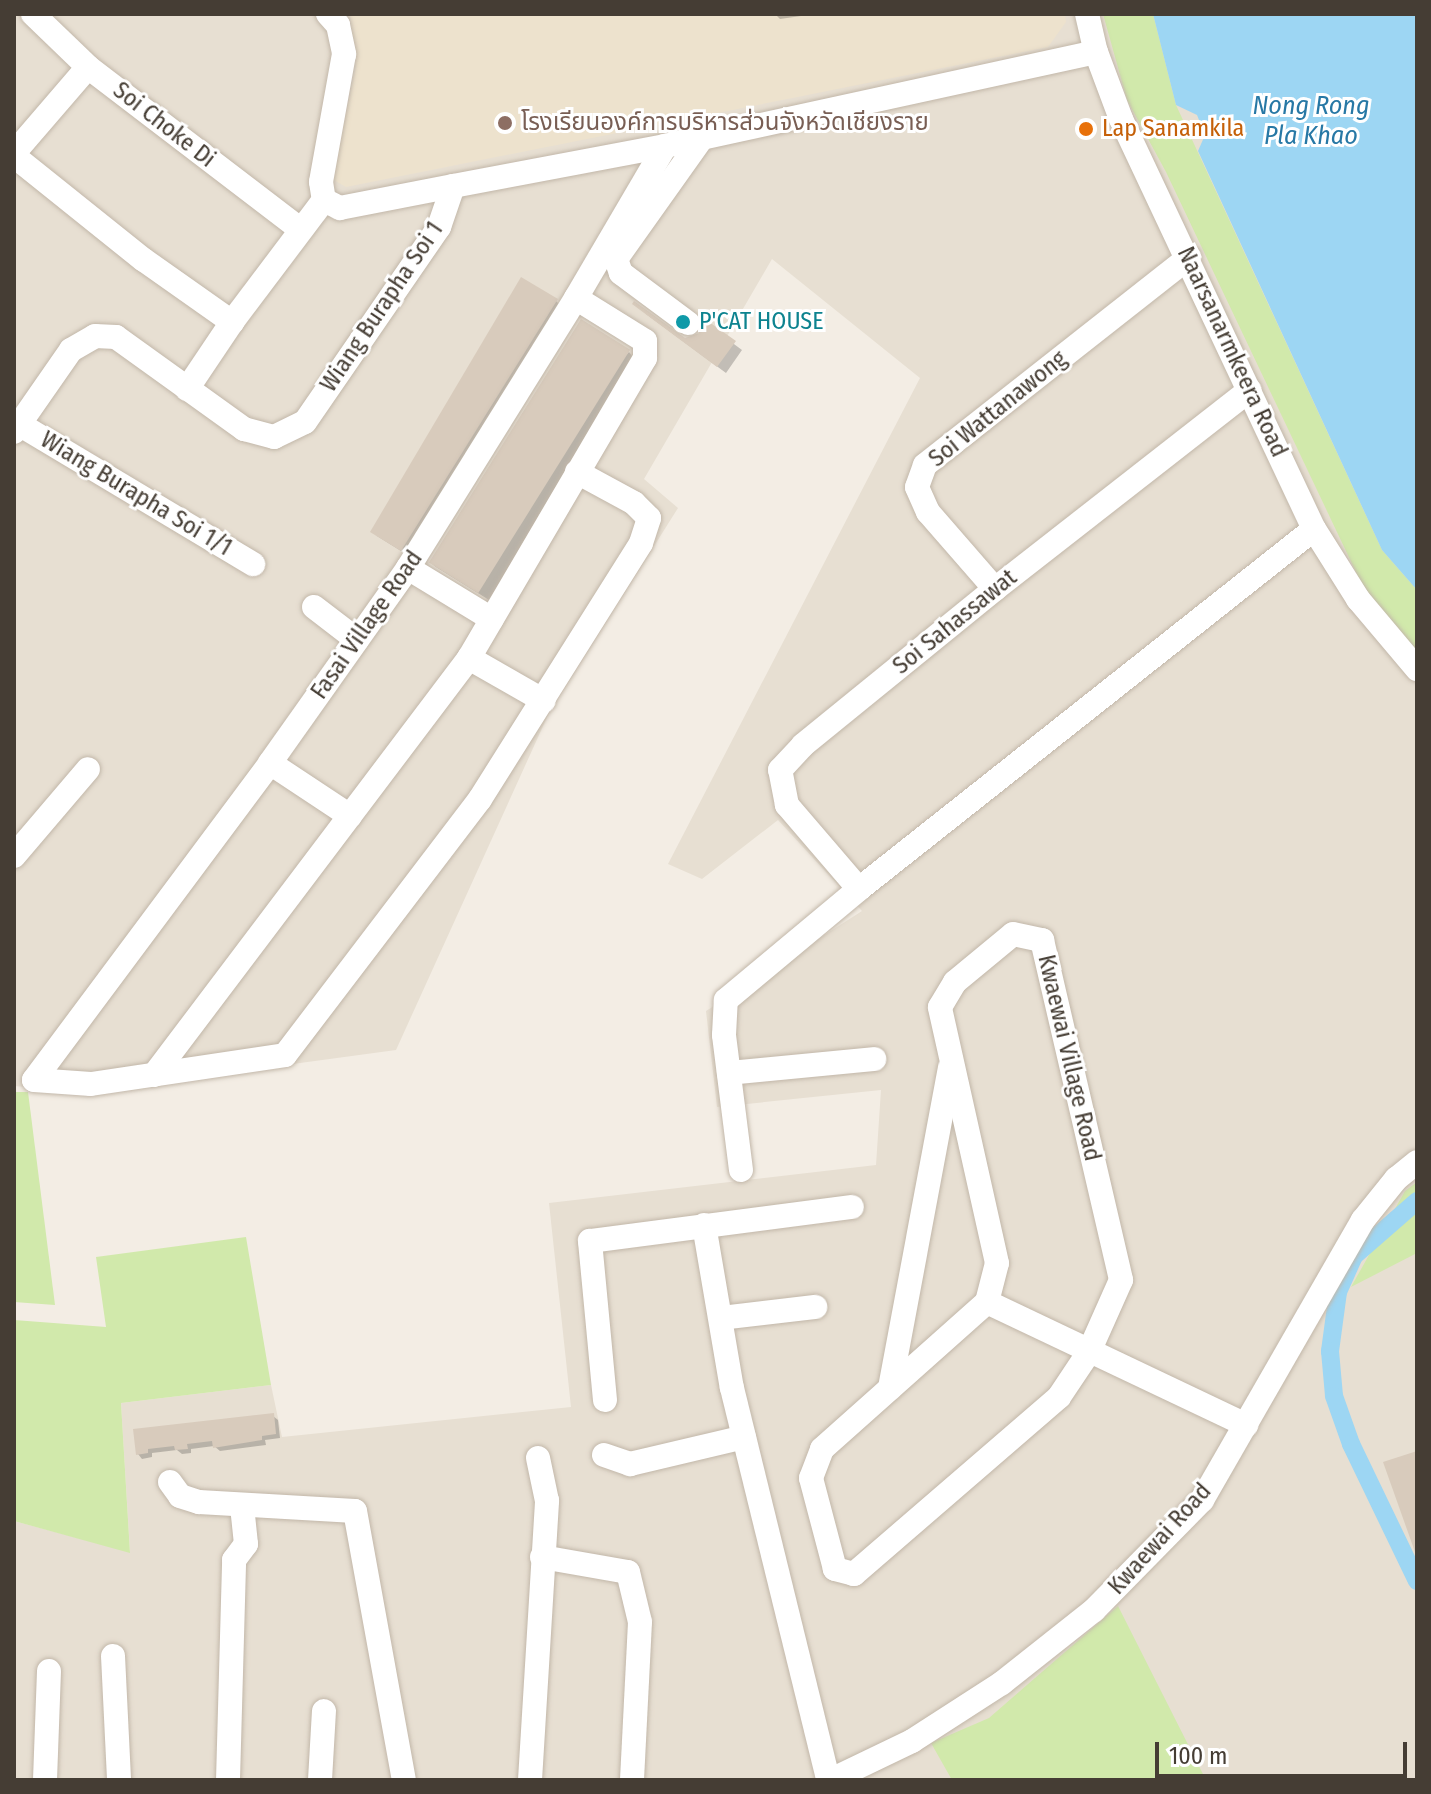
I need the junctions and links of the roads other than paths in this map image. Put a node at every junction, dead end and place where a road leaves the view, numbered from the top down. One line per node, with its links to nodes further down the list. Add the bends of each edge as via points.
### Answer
1 (33, 14): 5 (street, Soi Choke Di)
2 (328, 14): 10 (street, via 338,25 344,54 321,182)
3 (1087, 14): 4 (street, Naarsanarmkeera Road)
4 (1096, 52): 6 (street); 12 (street, Naarsanarmkeera Road, via 1121,119)
5 (88, 67): 8 (street); 11 (street, Soi Choke Di)
6 (702, 138): 7 (street); 15 (street, via 616,259 621,273)
7 (665, 146): 9 (street); 13 (street, Fasai Village Road)
8 (14, 154): 14 (street, via 144,260)
9 (453, 186): 10 (street, via 340,208); 16 (street, Wiang Burapha Soi 1, via 439,227 305,422 274,437 244,429)
10 (324, 200): 11 (street)
11 (301, 230): 14 (street)
12 (1189, 257): 17 (street, Naarsanarmkeera Road); 23 (street, Soi Wattanawong, via 925,465 917,487 928,512)
13 (576, 298): 19 (street, via 645,341 645,358); 22 (street, Fasai Village Road)
14 (232, 322): 16 (street)
15 (688, 323)
16 (187, 389): 18 (street, Wiang Burapha Soi 1, via 116,337 95,336 71,350)
17 (1250, 390): 20 (street, Naarsanarmkeera Road); 23 (street, Soi Sahassawat)
18 (17, 428): 21 (street, Wiang Burapha Soi 1/1)
19 (577, 472): 25 (street); 29 (street, via 634,503 649,518 641,543)
20 (1314, 529): 28 (street, Naarsanarmkeera Road, via 1358,599); 34 (street)
21 (253, 564)
22 (408, 568): 25 (street); 26 (street, Fasai Village Road)
23 (995, 589): 34 (street, Soi Sahassawat, via 803,745 780,770 787,805)
24 (314, 607): 26 (street)
25 (492, 619): 27 (street)
26 (357, 640): 30 (street, Fasai Village Road)
27 (469, 658): 29 (street); 32 (street)
28 (1417, 669)
29 (544, 701): 38 (street, via 480,799 285,1055)
30 (270, 763): 32 (street); 38 (street, Fasai Village Road, via 34,1080 91,1084)
31 (88, 769): 33 (street)
32 (350, 816): 38 (street)
33 (14, 856)
34 (859, 889): 37 (street, via 726,1000 722,1016)
35 (874, 1059): 37 (street)
36 (951, 1059): 43 (street, Kwaewai Village Road, via 997,1263); 46 (street, Kwaewai Village Road, via 940,1007 955,982 1013,934 1042,940 1121,1280); 47 (street, Kwaewai Village Road)
37 (729, 1073): 40 (street)
38 (154, 1075)
39 (1417, 1162): 49 (street, Kwaewai Road, via 1363,1220)
40 (741, 1170)
41 (852, 1207): 42 (street)
42 (704, 1225): 45 (street); 48 (street, via 590,1241)
43 (987, 1302): 46 (street); 47 (street, Kwaewai Village Road)
44 (815, 1307): 45 (street)
45 (721, 1318): 50 (street)
46 (1089, 1352): 47 (street, Kwaewai Village Road, via 1059,1397 854,1574 835,1569 811,1478 822,1449); 49 (street)
47 (890, 1388)
48 (605, 1400)
49 (1246, 1425): 66 (street, Kwaewai Road, via 1202,1500 1094,1610 951,1716 912,1741)
50 (744, 1437): 51 (street, via 630,1464); 66 (street)
51 (604, 1455)
52 (538, 1458): 55 (street, via 547,1501)
53 (170, 1482): 54 (street, via 189,1499)
54 (242, 1505): 61 (street, via 246,1544 234,1560); 63 (street, via 355,1511)
55 (542, 1557): 64 (street); 65 (street, via 628,1572 640,1622)
56 (113, 1656): 60 (street)
57 (49, 1671): 59 (street)
58 (324, 1711): 62 (street)
59 (45, 1780)
60 (119, 1780)
61 (228, 1780)
62 (320, 1780)
63 (404, 1780)
64 (530, 1780)
65 (632, 1780)
66 (829, 1780)

